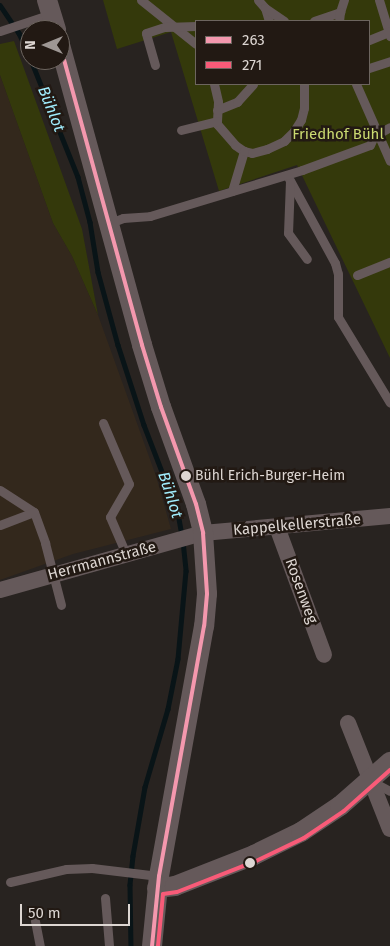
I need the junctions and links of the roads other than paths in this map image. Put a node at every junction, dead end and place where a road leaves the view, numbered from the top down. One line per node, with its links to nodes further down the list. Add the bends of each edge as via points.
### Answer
1 (141, 0): 11 (lane)
2 (258, 0): 5 (lane)
3 (344, 0): 7 (lane)
4 (379, 0): 14 (lane)
5 (265, 8): 8 (lane); 9 (lane)
6 (48, 16): 13 (lane)
7 (340, 17): 10 (lane)
8 (269, 20)
9 (283, 20)
10 (320, 20)
11 (176, 26): 12 (lane); 16 (lane); 18 (lane, via 146,33)
12 (195, 26)
13 (0, 31)
14 (389, 34): 15 (lane)
15 (370, 40)
16 (195, 43)
17 (390, 61): 19 (lane)
18 (155, 65)
19 (370, 68)
20 (67, 70): 34 (street)
21 (214, 85): 25 (lane)
22 (252, 85): 25 (lane, via 237,102)
23 (304, 85): 30 (lane, via 304,108 294,131 267,149 252,153)
24 (356, 85): 29 (lane)
25 (217, 110): 26 (lane)
26 (217, 121): 28 (lane); 30 (lane, via 225,134)
27 (390, 127): 29 (lane)
28 (180, 130)
29 (378, 133): 31 (lane); 32 (lane, via 370,145)
30 (244, 151): 33 (lane)
31 (390, 161)
32 (289, 178): 33 (lane); 35 (lane, via 288,233); 38 (lane, via 335,263 338,317)
33 (232, 191): 34 (lane, via 150,216 123,218)
34 (110, 223): 45 (street, via 161,407 196,504)
35 (307, 259)
36 (390, 262): 37 (lane)
37 (357, 276)
38 (390, 403)
39 (103, 424): 46 (lane, via 129,484 110,517)
40 (0, 490): 41 (lane)
41 (34, 512): 43 (lane); 47 (lane)
42 (390, 516): 44 (street, Kappelkellerstraße)
43 (0, 525)
44 (278, 527): 45 (street, Kappelkellerstraße); 50 (street, Rosenweg)
45 (198, 535): 46 (street, Herrmannstraße); 56 (street, via 207,594 204,626)
46 (126, 554): 47 (street, Herrmannstraße)
47 (52, 574): 48 (street, Herrmannstraße); 49 (lane)
48 (0, 590)
49 (61, 605)
50 (324, 655)
51 (348, 723): 53 (street)
52 (390, 762): 53 (street)
53 (371, 781): 54 (lane); 55 (street); 56 (street, via 340,806 254,855 175,886)
54 (390, 791)
55 (390, 829)
56 (153, 879): 57 (lane, via 92,868 66,869); 62 (street)
57 (10, 882)
58 (105, 898): 61 (lane)
59 (35, 921): 60 (lane)
60 (40, 946)
61 (109, 946)
62 (152, 946)

